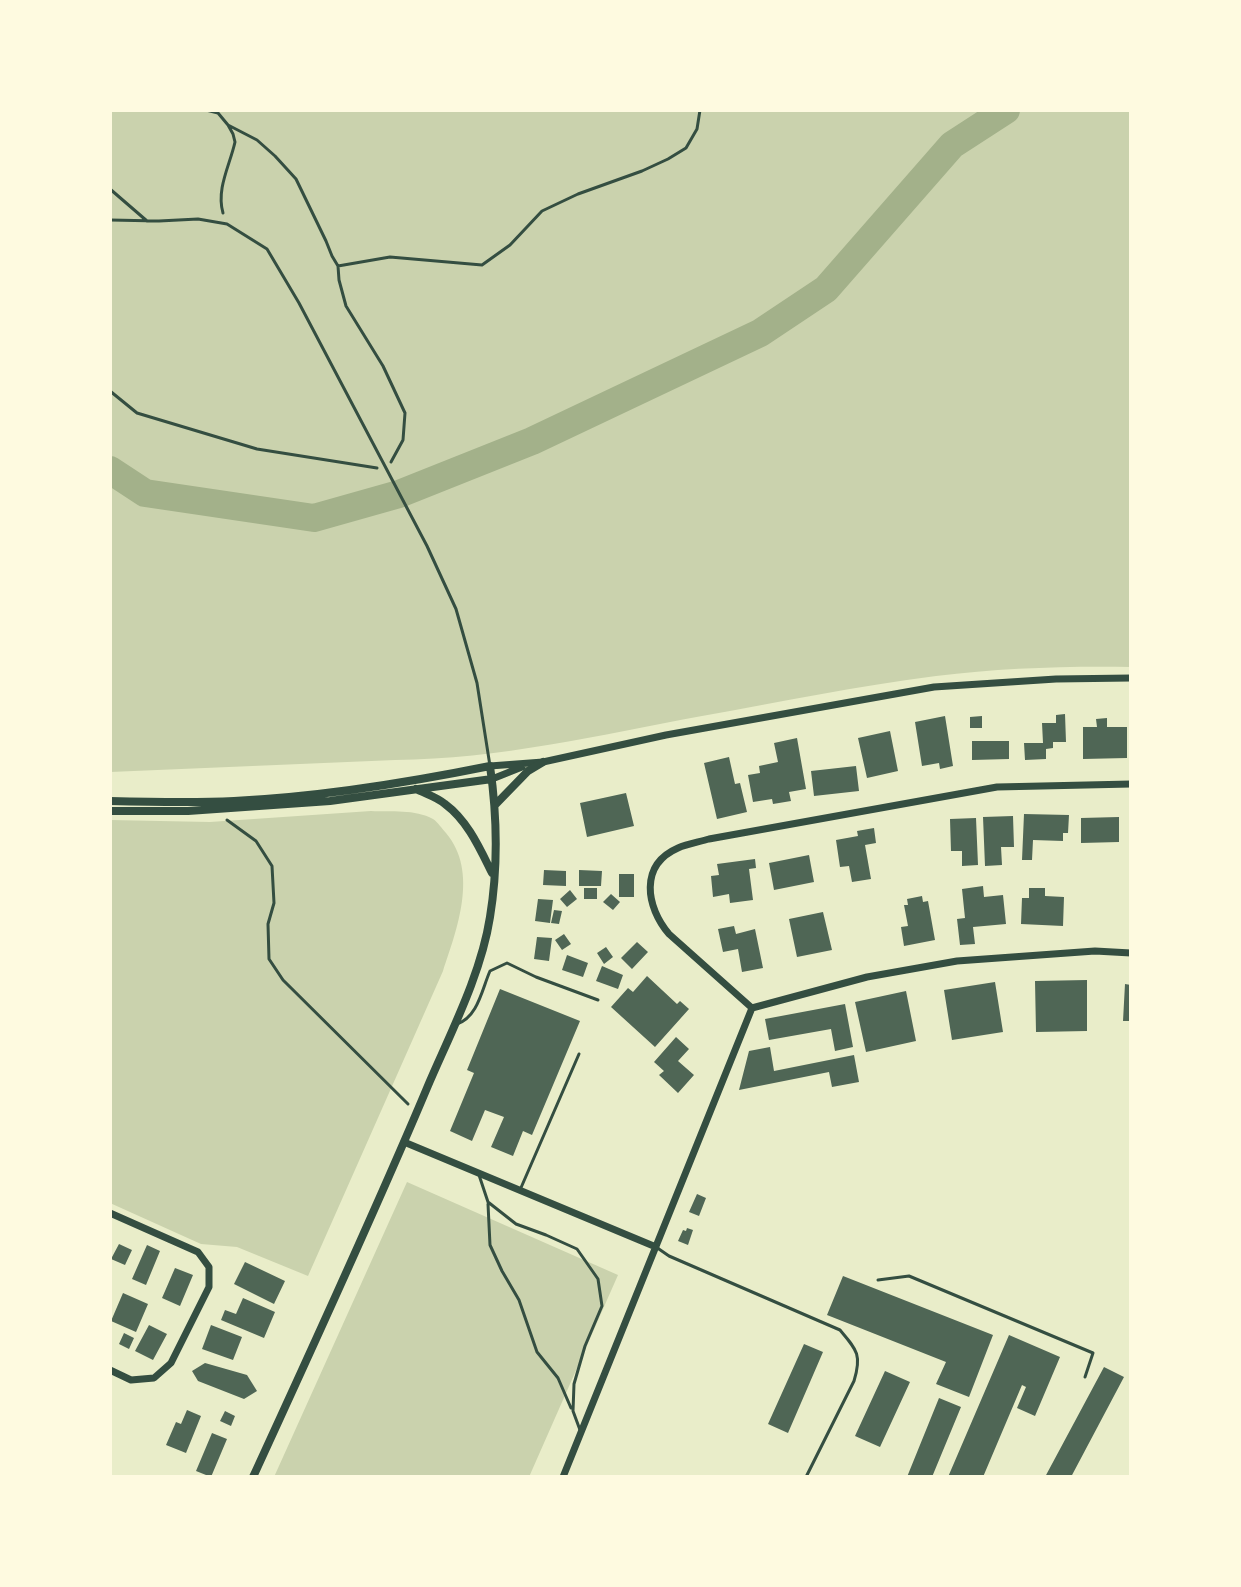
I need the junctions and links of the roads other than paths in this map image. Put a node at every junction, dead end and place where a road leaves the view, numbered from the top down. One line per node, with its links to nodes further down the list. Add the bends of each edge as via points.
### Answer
1 (110, 189): 3 (lane)
2 (110, 220): 3 (lane)
3 (147, 221): 7 (lane, via 227,224 267,249 456,609 477,683)
4 (1131, 678): 5 (street, via 934,687)
5 (543, 762): 6 (street); 12 (street)
6 (528, 765): 7 (street); 8 (street)
7 (490, 766): 8 (street); 11 (street, via 313,794 234,801)
8 (492, 779): 10 (street); 12 (street)
9 (1131, 784): 17 (street, via 997,787 678,848 663,857 650,878 659,922)
10 (416, 789): 13 (street, via 213,810); 14 (street, via 460,818)
11 (110, 801)
12 (495, 805): 14 (street)
13 (110, 811)
14 (494, 878): 18 (street, via 483,946)
15 (1131, 953): 17 (street, via 957,961 867,977)
16 (598, 1000): 18 (lane, via 507,963 490,971 473,1012)
17 (752, 1008): 25 (street)
18 (453, 1025): 20 (street)
19 (579, 1054): 22 (lane)
20 (404, 1142): 21 (street); 29 (street)
21 (479, 1173): 22 (street); 23 (lane)
22 (520, 1190): 25 (street)
23 (488, 1202): 27 (lane, via 490,1245 519,1300 537,1352 558,1378); 27 (lane, via 516,1224 577,1249 598,1279 602,1306 574,1384)
24 (110, 1213): 26 (street, via 198,1252 209,1267 209,1287 171,1363 154,1378 131,1380)
25 (656, 1247): 28 (street); 31 (lane, via 840,1330 857,1351 854,1381)
26 (110, 1370)
27 (573, 1411): 28 (lane)
28 (581, 1433): 30 (street)
29 (253, 1477)
30 (563, 1477)
31 (806, 1477)

